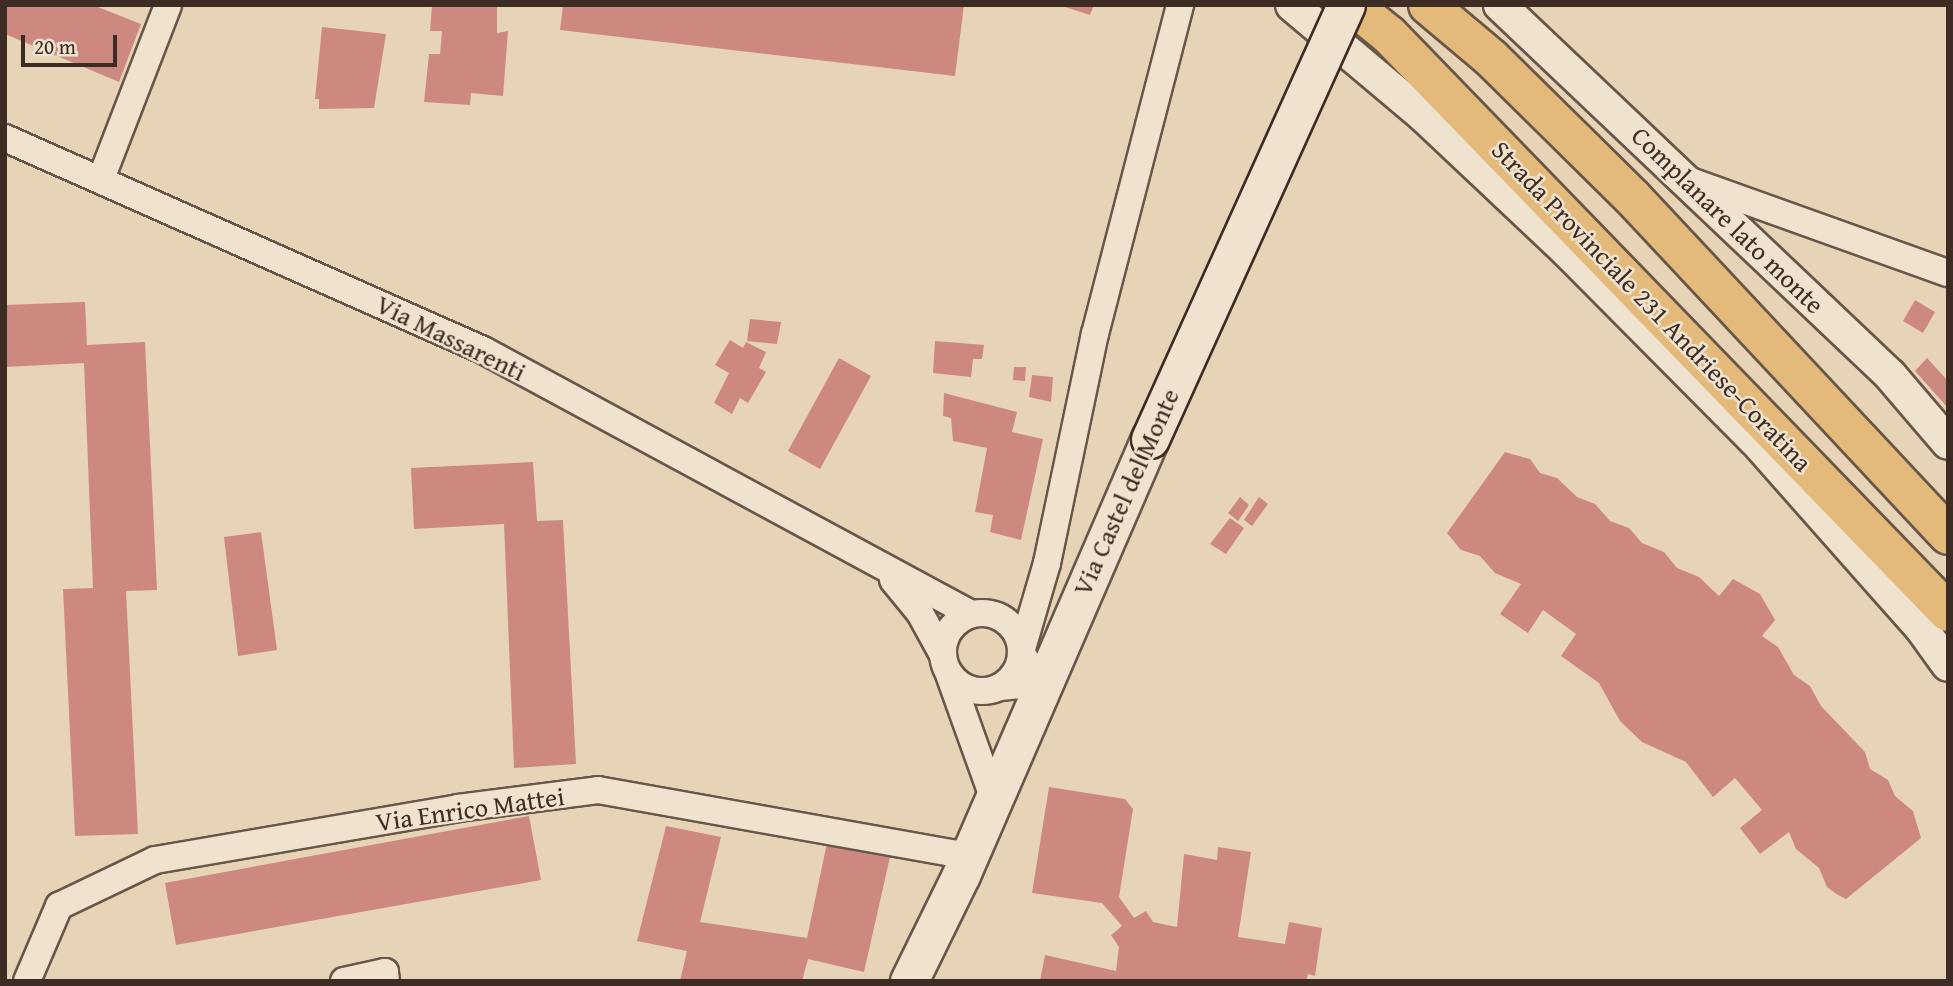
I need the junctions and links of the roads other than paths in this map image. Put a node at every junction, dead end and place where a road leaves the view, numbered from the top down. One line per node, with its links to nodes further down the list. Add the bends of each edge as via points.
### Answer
1 (168, 5): 11 (street)
2 (1180, 5): 18 (street, via 1095,334 1047,563)
3 (1292, 5): 20 (street, via 1425,117 1566,250 1755,440 1922,629)
4 (1346, 5): 21 (main road, Via Castel del Monte, bridge)
5 (1352, 5): 16 (highway, Strada Provinciale 231 Andriese-Coratina, via 1389,34)
6 (1428, 5): 14 (highway, via 1491,58 1632,197)
7 (1500, 5): 8 (street, Complanare lato monte)
8 (1526, 18): 10 (street, Complanare lato monte)
9 (5, 138): 11 (street, Via Massarenti)
10 (1683, 178): 12 (street); 13 (street, Complanare lato monte, via 1890,375)
11 (101, 179): 15 (street, Via Massarenti, via 483,350)
12 (1948, 273)
13 (1948, 443)
14 (1948, 535)
15 (882, 569): 17 (street, Via Massarenti); 19 (street, via 920,613)
16 (1948, 612)
17 (971, 614): 18 (street, via 995,615 1006,621 1014,629); 19 (street, via 950,629)
18 (1021, 652): 21 (street); 22 (street, via 1016,673)
19 (946, 664): 22 (street, via 967,688); 23 (street)
20 (1948, 665)
21 (1041, 683): 22 (street); 23 (main road, Via Castel del Monte)
22 (1000, 687)
23 (993, 797): 24 (main road, Via Castel del Monte)
24 (969, 856): 25 (street, Via Enrico Mattei, via 598,790 484,805 155,860 59,906); 28 (main road, Via Castel del Monte)
25 (27, 981)
26 (344, 981): 27 (street, via 385,972)
27 (386, 981)
28 (909, 981)

